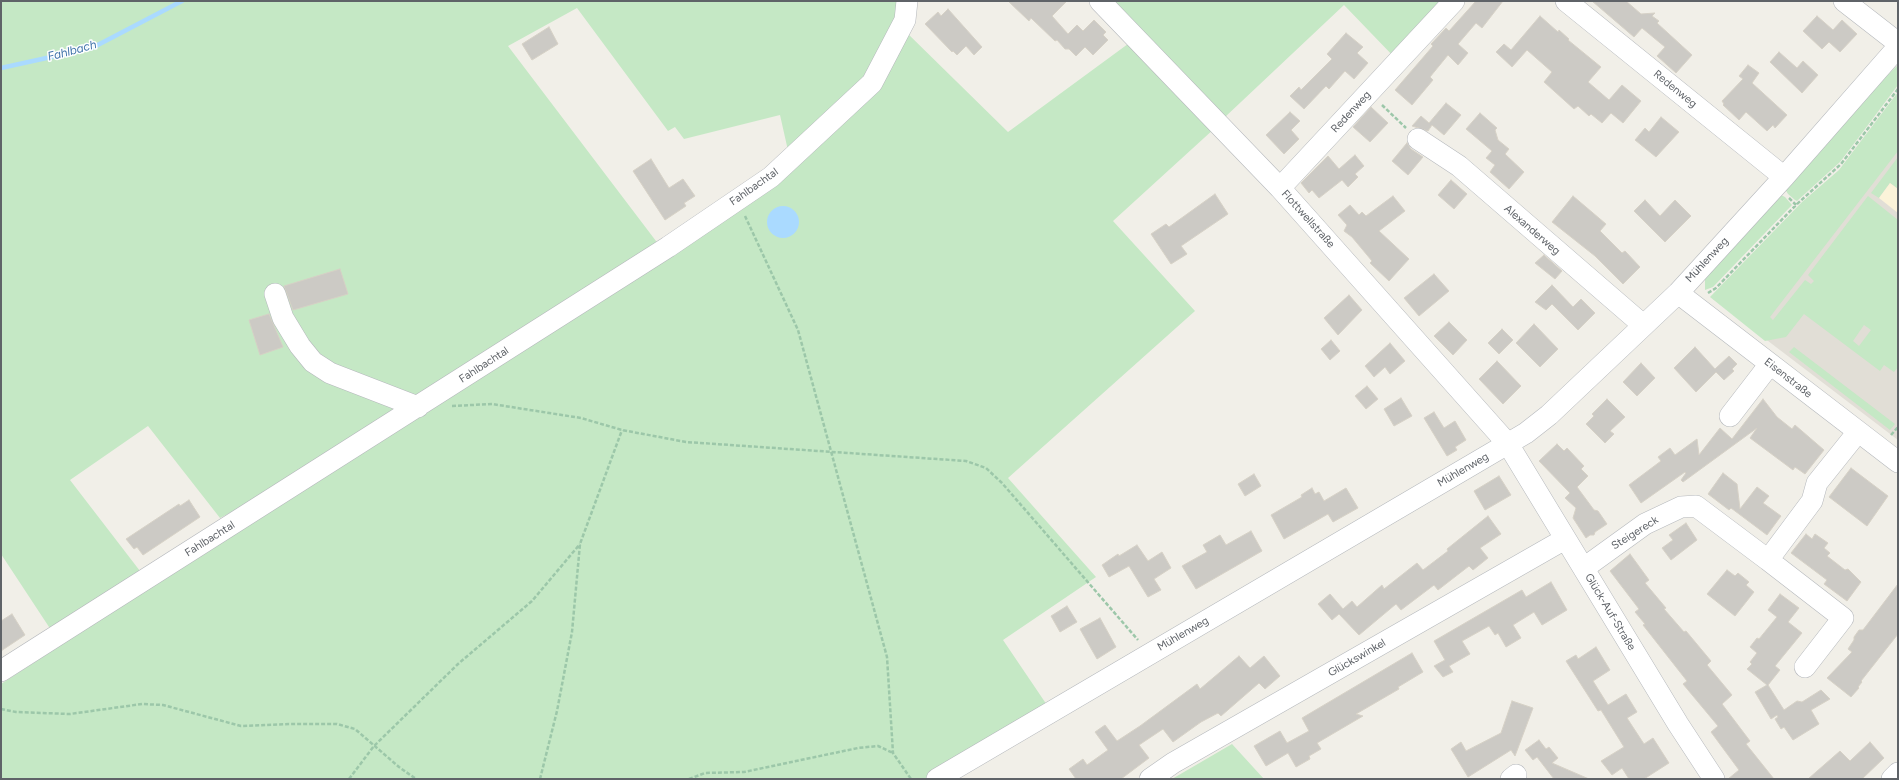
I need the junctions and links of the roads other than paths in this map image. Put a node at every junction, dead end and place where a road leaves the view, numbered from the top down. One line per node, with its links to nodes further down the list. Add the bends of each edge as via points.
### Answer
1 (908, 1): 15 (street, Fahlbachtal, via 905,20 872,83 771,177 668,248)
2 (1100, 1): 10 (street, Flottwellstraße)
3 (1454, 1): 10 (street, Redenweg)
4 (1566, 1): 9 (street, Redenweg)
5 (1844, 1): 6 (street)
6 (1898, 43)
7 (1898, 47): 9 (street, Mühlenweg)
8 (1418, 139): 13 (street, Alexanderweg, via 1459,166)
9 (1784, 177): 11 (street, Mühlenweg)
10 (1280, 188): 18 (street, Flottwellstraße)
11 (1678, 292): 13 (street, Mühlenweg); 14 (street, Eisenstraße)
12 (275, 294): 15 (street, via 283,318 313,362 330,373)
13 (1643, 325): 18 (street, Mühlenweg, via 1549,415)
14 (1770, 364): 16 (street); 17 (street, Eisenstraße)
15 (418, 407): 24 (street, Fahlbachtal)
16 (1730, 416)
17 (1857, 433): 19 (street, Eisenstraße); 21 (street, via 1817,484 1812,501)
18 (1508, 444): 20 (street, Glück-Auf-Straße); 26 (street, Mühlenweg)
19 (1898, 462)
20 (1565, 539): 22 (street, Glück-Auf-Straße); 27 (street, Glückswinkel, via 1173,763)
21 (1768, 560): 22 (street, Steigereck, via 1696,506 1681,507 1645,524); 23 (street, Steigereck, via 1843,618)
22 (1584, 568): 28 (street, Glück-Auf-Straße)
23 (1805, 667)
24 (1, 672)
25 (1898, 773): 29 (street)
26 (937, 779)
27 (1150, 779)
28 (1714, 779)
29 (1892, 779)

